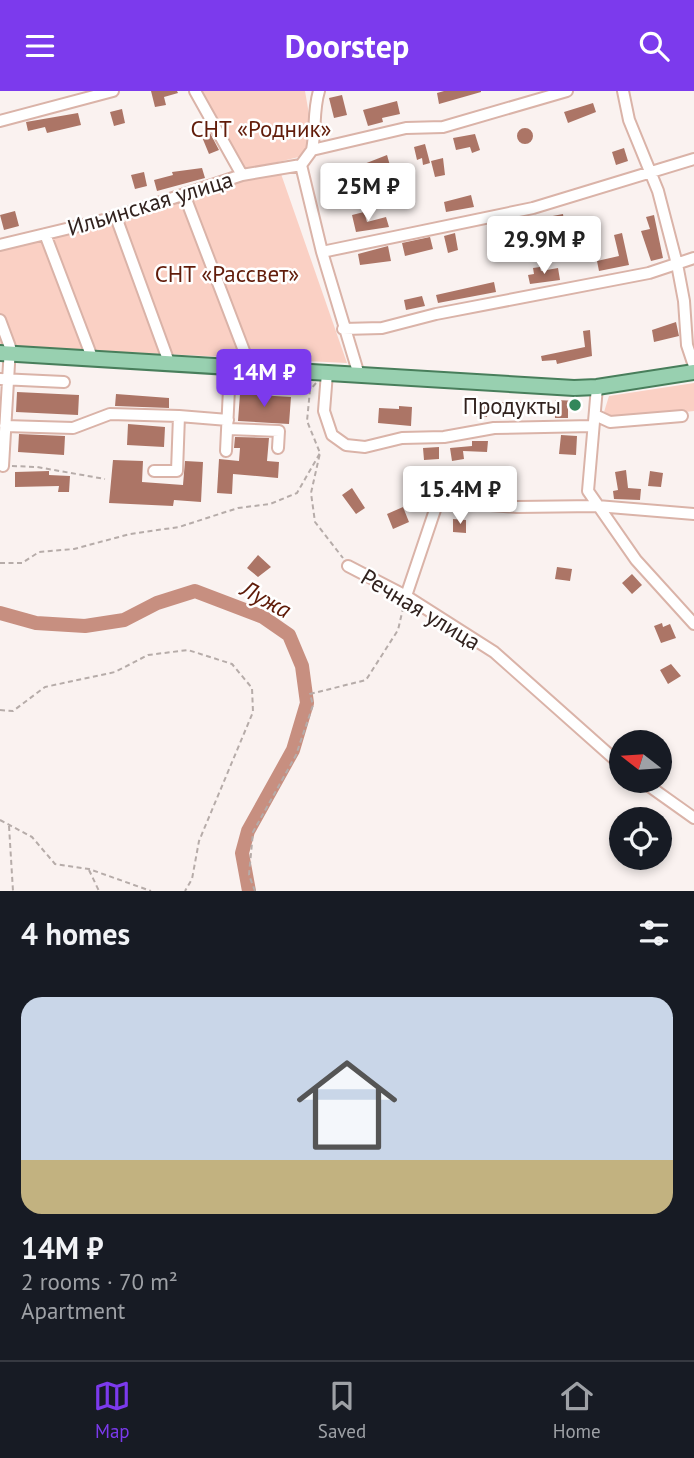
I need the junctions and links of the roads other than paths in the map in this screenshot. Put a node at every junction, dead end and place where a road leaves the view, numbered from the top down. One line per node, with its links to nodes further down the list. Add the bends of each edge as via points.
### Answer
1 (113, 91): 7 (street)
2 (195, 91): 12 (street)
3 (319, 91): 6 (street)
4 (567, 91): 8 (street, via 443,127 406,128)
5 (623, 91): 11 (street)
6 (314, 97): 8 (street, via 317,125)
7 (0, 121)
8 (312, 150): 10 (street)
9 (694, 159): 11 (street)
10 (301, 165): 12 (street, Ильинская улица); 17 (street)
11 (650, 174): 17 (street, via 533,208); 19 (street)
12 (242, 175): 13 (street, Ильинская улица)
13 (184, 194): 14 (street, Ильинская улица); 27 (street)
14 (116, 217): 15 (street, Ильинская улица); 24 (street)
15 (45, 234): 16 (street, Ильинская улица); 23 (street)
16 (0, 245)
17 (322, 252): 21 (street)
18 (694, 258): 19 (street)
19 (677, 264): 21 (street, via 382,328); 25 (street)
20 (0, 320): 22 (street)
21 (343, 329): 30 (street)
22 (5, 353): 23 (main road); 31 (street)
23 (93, 360): 24 (main road)
24 (170, 365): 26 (main road)
25 (694, 366)
26 (230, 368): 27 (main road); 37 (street)
27 (251, 369): 29 (main road)
28 (694, 372): 33 (main road)
29 (327, 373): 30 (main road); 36 (street, via 324,411 332,436 346,446)
30 (359, 375): 33 (main road)
31 (4, 380): 32 (street); 38 (street)
32 (64, 382)
33 (597, 387): 36 (street)
34 (179, 416): 37 (street); 38 (street, via 110,414 74,428); 42 (street, via 177,471)
35 (682, 416): 36 (street)
36 (594, 420): 43 (street, via 588,491)
37 (228, 425): 39 (street, via 279,431); 40 (street)
38 (5, 426): 41 (street)
39 (278, 448)
40 (226, 451)
41 (3, 466)
42 (154, 471)
43 (597, 506): 44 (street); 46 (street, via 517,507 438,501); 47 (street, via 636,560)
44 (694, 514)
45 (348, 566): 46 (street, Речная улица)
46 (406, 596): 48 (street, Речная улица, via 494,652)
47 (694, 624)
48 (609, 754)
49 (659, 793): 50 (street)
50 (694, 818)

